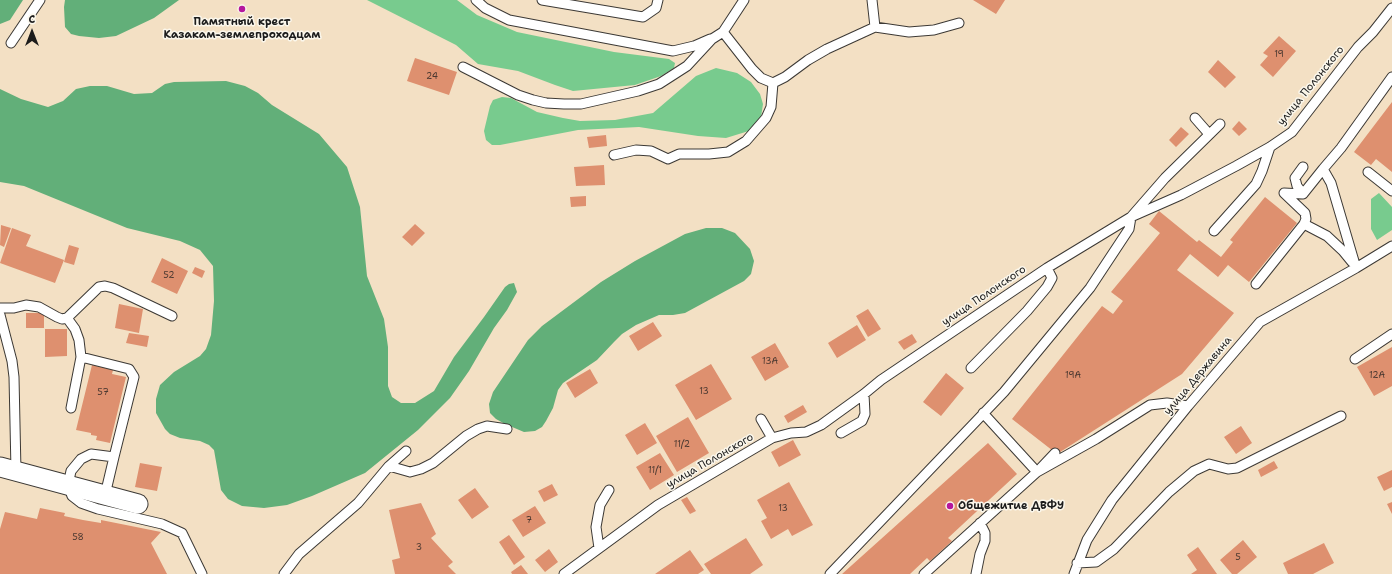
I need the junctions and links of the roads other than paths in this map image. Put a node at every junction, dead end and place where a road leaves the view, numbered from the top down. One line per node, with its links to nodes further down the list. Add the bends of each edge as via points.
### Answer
1 (40, 0): 12 (lane)
2 (476, 0): 11 (lane, via 485,8 509,20 672,51)
3 (542, 0): 4 (lane, via 643,17 656,8)
4 (658, 0)
5 (744, 0): 10 (lane)
6 (872, 0): 9 (lane)
7 (1392, 8): 19 (lane, улица Полонского, via 1292,132)
8 (959, 24): 9 (lane, via 909,32)
9 (875, 27): 15 (lane, via 827,49)
10 (723, 32): 11 (lane); 15 (lane, via 752,69)
11 (712, 39): 13 (lane, via 687,66 659,84 581,104 532,100)
12 (11, 43)
13 (464, 67)
14 (1392, 77): 22 (lane)
15 (773, 83): 20 (lane, via 766,118 746,141 728,152 679,154 668,159 651,151 636,150)
16 (1195, 118): 18 (lane)
17 (1220, 124): 18 (lane)
18 (1209, 134): 26 (lane)
19 (1270, 147): 26 (lane, улица Полонского, via 1181,195); 28 (lane, via 1256,184)
20 (614, 155)
21 (1304, 167): 25 (lane, via 1295,178)
22 (1323, 169): 25 (lane); 31 (lane, via 1331,183)
23 (1368, 172): 24 (lane)
24 (1392, 191)
25 (1303, 194): 27 (lane, via 1284,193 1305,213)
26 (1131, 217): 30 (lane, улица Полонского); 44 (lane, via 1129,229 1090,288 1004,392)
27 (1304, 224): 31 (lane, via 1327,236); 32 (lane)
28 (1214, 232)
29 (1392, 246): 31 (lane, улица Державина)
30 (1047, 268): 40 (lane, via 1052,278 1047,287); 41 (lane, улица Полонского)
31 (1356, 268): 42 (lane, улица Державина, via 1260,322)
32 (1256, 284)
33 (0, 308): 36 (lane, via 26,305 39,307 62,319)
34 (0, 315): 54 (lane, via 14,377)
35 (172, 316): 36 (lane, via 113,288 99,286)
36 (66, 318): 38 (lane, via 75,329)
37 (1392, 334): 39 (lane)
38 (81, 357): 43 (lane); 52 (lane, via 128,369 134,377)
39 (1355, 359)
40 (971, 368)
41 (864, 394): 48 (lane, via 866,414 862,421); 49 (lane, улица Полонского, via 821,425 806,432)
42 (1188, 406): 55 (lane, via 1167,403 1150,406); 62 (lane, улица Державина, via 1112,500 1087,540)
43 (71, 408)
44 (983, 413): 55 (lane); 66 (lane)
45 (1340, 416): 62 (lane, via 1237,468 1228,469 1209,464 1194,472 1169,492 1114,549 1096,562)
46 (761, 418): 49 (lane)
47 (507, 429): 53 (lane, via 487,426 478,429 421,469 410,472)
48 (841, 433)
49 (772, 438): 61 (lane, улица Полонского, via 658,505)
50 (406, 450): 53 (lane)
51 (1055, 453): 55 (lane)
52 (114, 457): 56 (lane, via 91,454 81,459 71,471); 58 (lane)
53 (389, 466): 64 (lane, via 358,503 299,554)
54 (8, 469): 56 (street)
55 (1037, 472): 60 (lane)
56 (68, 485): 58 (street); 63 (lane, via 72,496 81,503 162,524 182,533)
57 (609, 490): 61 (lane, via 600,505 596,526)
58 (105, 495): 59 (street)
59 (138, 504)
60 (980, 523): 67 (lane); 68 (lane, via 985,533 985,541)
61 (599, 548): 65 (lane, улица Полонского)
62 (1077, 563): 69 (lane, улица Державина)
63 (202, 574)
64 (284, 574)
65 (564, 574)
66 (830, 574)
67 (924, 574)
68 (976, 574)
69 (1074, 574)

